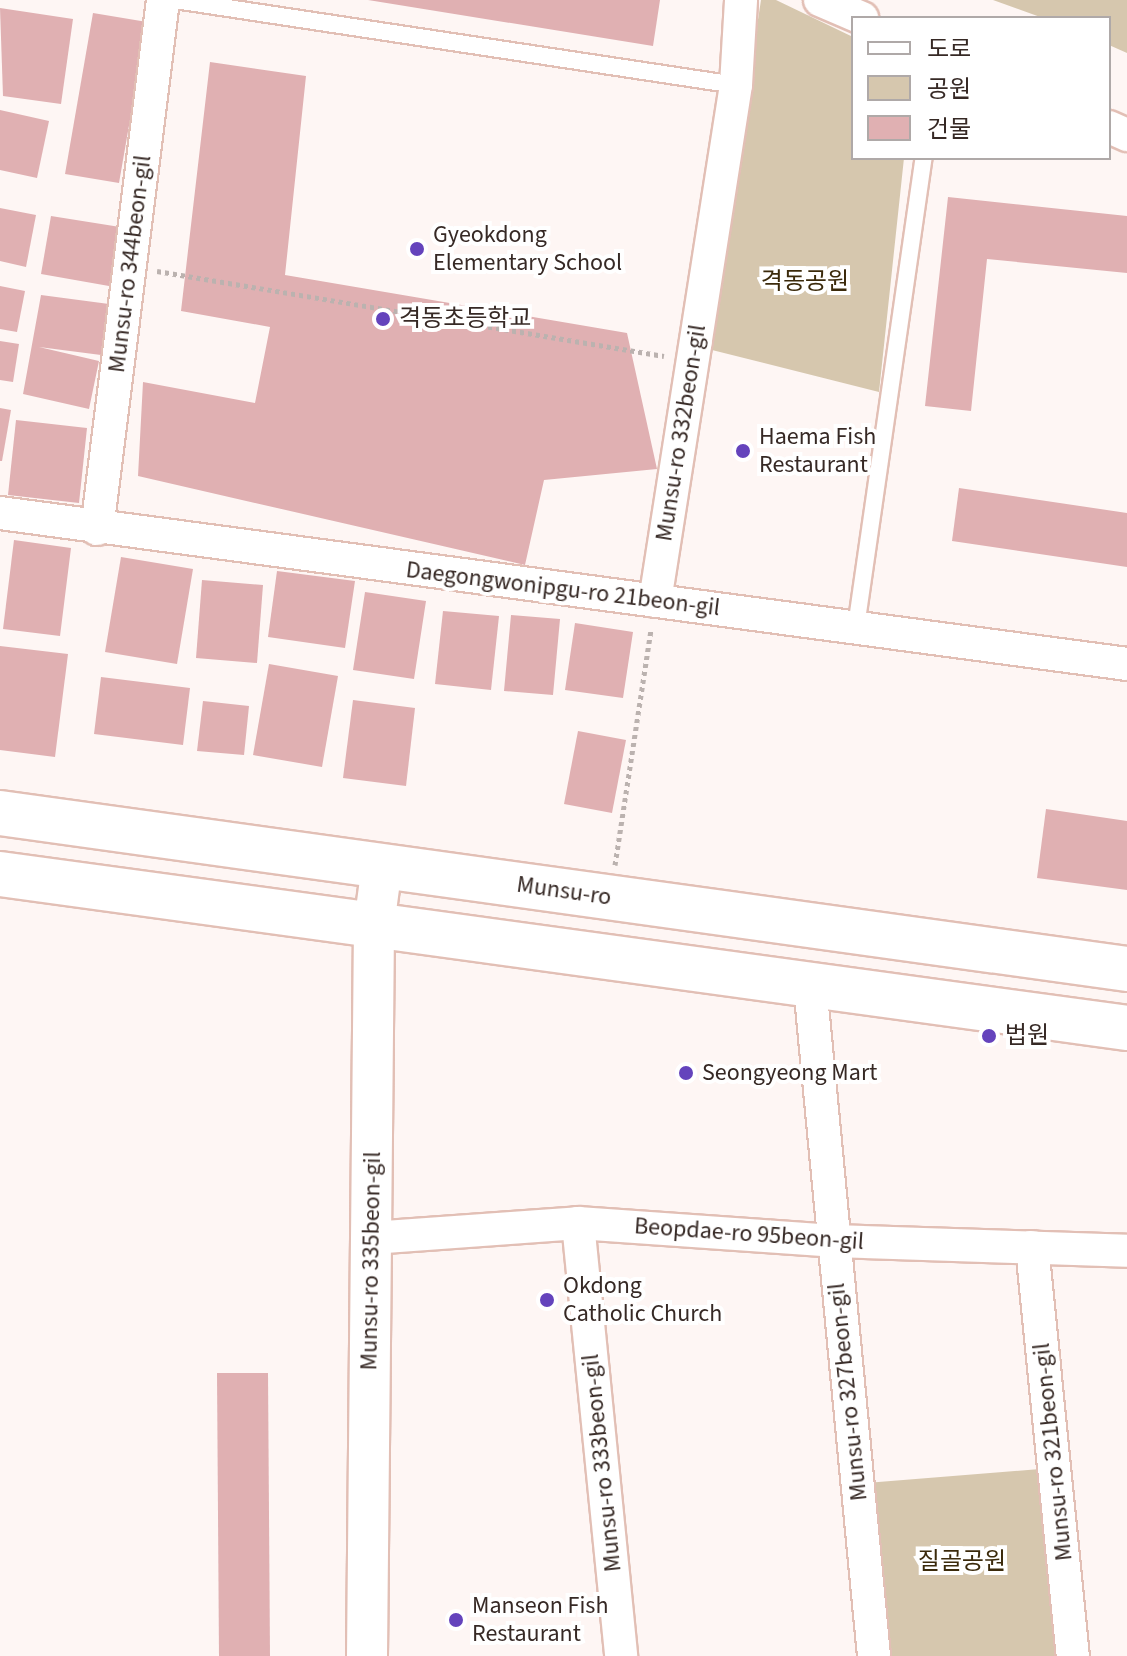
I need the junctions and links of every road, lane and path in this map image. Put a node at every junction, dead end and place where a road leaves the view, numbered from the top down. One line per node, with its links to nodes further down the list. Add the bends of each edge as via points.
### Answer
1 (163, 0): 8 (street, Munsu-ro 344beon-gil)
2 (175, 0): 6 (lane)
3 (741, 0): 6 (street, Munsu-ro 332beon-gil)
4 (820, 0): 5 (street)
5 (857, 16)
6 (736, 85): 9 (street, Munsu-ro 332beon-gil)
7 (924, 160): 13 (lane)
8 (129, 266): 9 (path); 11 (street, Munsu-ro 344beon-gil)
9 (693, 361): 12 (street, Munsu-ro 332beon-gil)
10 (0, 513): 11 (street, Daegongwonipgu-ro 21beon-gil)
11 (97, 529): 12 (street, Daegongwonipgu-ro 21beon-gil)
12 (655, 601): 13 (street, Daegongwonipgu-ro 21beon-gil); 16 (path)
13 (856, 627): 14 (street, Daegongwonipgu-ro 21beon-gil)
14 (1127, 664)
15 (0, 813): 17 (main road, Munsu-ro)
16 (615, 865)
17 (382, 866): 19 (street, Munsu-ro 335beon-gil); 20 (main road, Munsu-ro)
18 (0, 874): 19 (main road)
19 (374, 925): 21 (main road); 24 (street, Munsu-ro 335beon-gil)
20 (1127, 969)
21 (810, 985): 22 (main road); 25 (street, Munsu-ro 327beon-gil)
22 (1127, 1028)
23 (578, 1223): 24 (street, Beopdae-ro 95beon-gil); 25 (street, Beopdae-ro 95beon-gil); 29 (street, Munsu-ro 333beon-gil)
24 (371, 1238): 28 (street, Munsu-ro 335beon-gil)
25 (833, 1241): 26 (street, Beopdae-ro 95beon-gil); 30 (street, Munsu-ro 327beon-gil)
26 (1032, 1247): 27 (street, Beopdae-ro 95beon-gil); 31 (street, Munsu-ro 321beon-gil)
27 (1127, 1251)
28 (367, 1656)
29 (621, 1656)
30 (874, 1656)
31 (1073, 1656)

